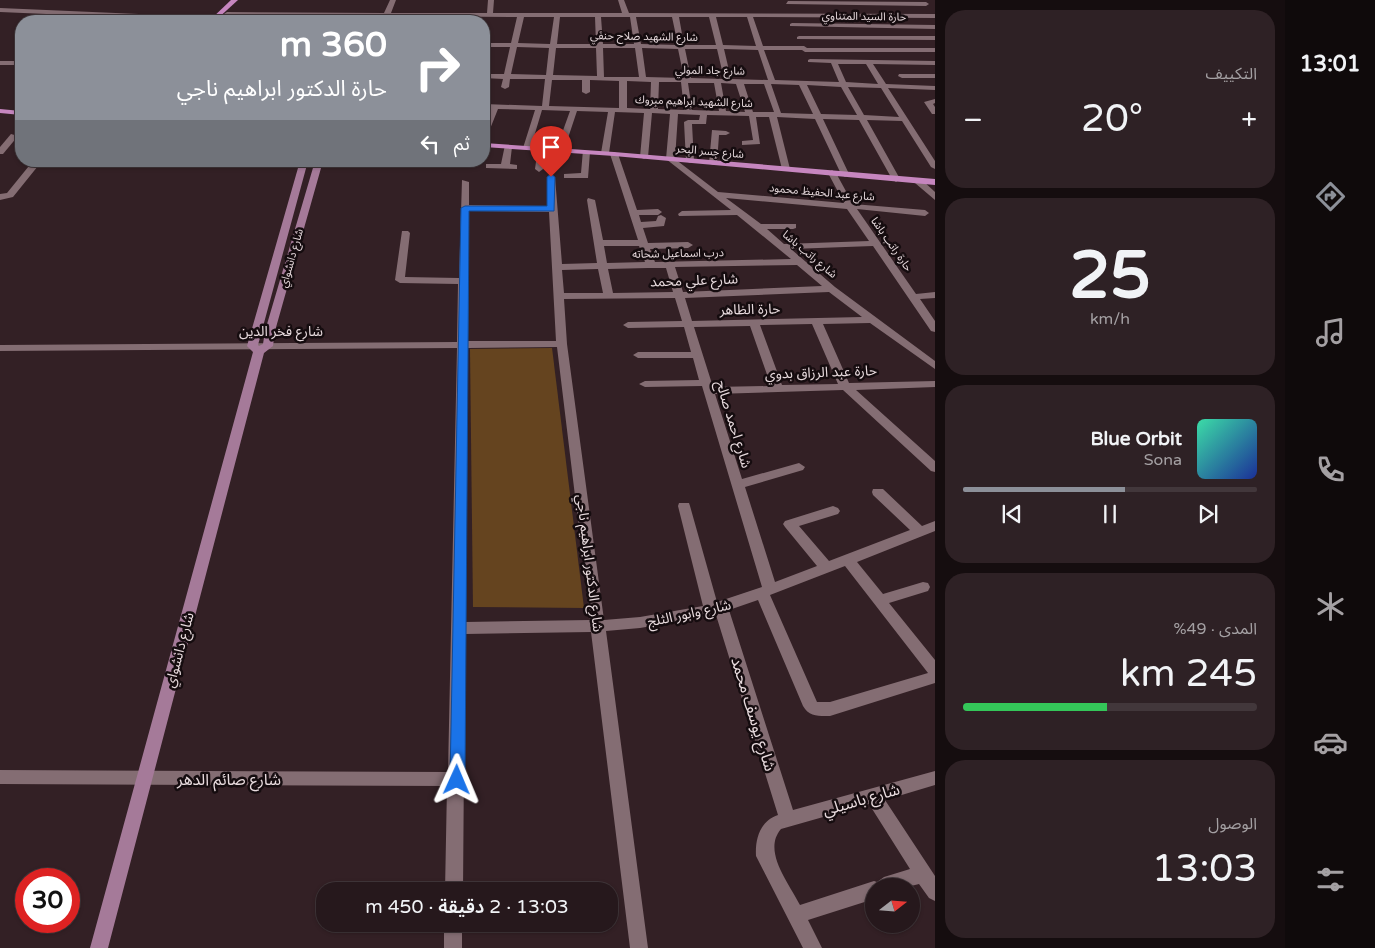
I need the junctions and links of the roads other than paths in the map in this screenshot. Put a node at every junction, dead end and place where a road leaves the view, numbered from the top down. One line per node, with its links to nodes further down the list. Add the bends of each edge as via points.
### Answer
1 (227, 0): 18 (main road)
2 (235, 0): 19 (main road)
3 (242, 0): 14 (main road)
4 (393, 0): 15 (street)
5 (491, 0): 21 (street)
6 (622, 0): 25 (street)
7 (787, 1): 8 (street); 31 (street)
8 (858, 2): 9 (street); 29 (street)
9 (924, 2): 16 (street)
10 (30, 5): 12 (street)
11 (0, 10): 12 (street)
12 (23, 10): 13 (street)
13 (108, 14): 17 (street)
14 (227, 14): 15 (street)
15 (387, 14): 20 (street)
16 (935, 14): 29 (street)
17 (125, 15)
18 (213, 15)
19 (215, 15)
20 (394, 15)
21 (486, 15)
22 (521, 15): 23 (street); 32 (street); 40 (street)
23 (557, 15): 24 (street); 41 (street)
24 (598, 15): 25 (street); 42 (street)
25 (630, 15): 26 (street); 43 (street)
26 (675, 15): 27 (street); 44 (street)
27 (712, 15): 28 (street); 45 (street)
28 (749, 15): 30 (street); 46 (street)
29 (868, 15): 31 (street); 34 (street)
30 (788, 16): 31 (street); 33 (street)
31 (796, 16)
32 (490, 17)
33 (792, 25): 34 (street, حارة السيد المتناوي); 36 (street)
34 (877, 26): 35 (street, حارة السيد المتناوي); 37 (street)
35 (935, 27)
36 (798, 38): 37 (street); 47 (street)
37 (886, 38): 38 (street); 48 (street)
38 (935, 38)
39 (490, 45): 40 (street, شارع الشهيد صلاح حنفي)
40 (514, 45): 41 (street, شارع الشهيد صلاح حنفي); 62 (street)
41 (554, 46): 42 (street, شارع الشهيد صلاح حنفي); 63 (street)
42 (600, 46): 43 (street, شارع الشهيد صلاح حنفي); 65 (street)
43 (638, 46): 44 (street, شارع الشهيد صلاح حنفي); 67 (street)
44 (681, 47): 45 (street, شارع الشهيد صلاح حنفي); 69 (street)
45 (720, 47): 46 (street, شارع الشهيد صلاح حنفي); 71 (street)
46 (760, 48): 47 (street, شارع الشهيد صلاح حنفي); 73 (street)
47 (804, 49): 48 (street, شارع الشهيد صلاح حنفي); 50 (street)
48 (895, 50): 49 (street, شارع الشهيد صلاح حنفي); 55 (street)
49 (935, 50)
50 (810, 61): 51 (street); 58 (street)
51 (832, 62): 52 (street); 75 (street)
52 (868, 62): 55 (street); 76 (street)
53 (0, 63): 54 (street)
54 (15, 63)
55 (905, 63): 56 (street)
56 (922, 63): 57 (street); 61 (street)
57 (935, 63)
58 (814, 69)
59 (490, 76): 62 (street, شارع جاد المولي)
60 (902, 76): 61 (street)
61 (934, 76)
62 (507, 77): 63 (street, شارع جاد المولي); 77 (street)
63 (550, 78): 64 (street, شارع جاد المولي); 83 (street)
64 (586, 79): 65 (street, شارع جاد المولي); 79 (street)
65 (601, 79): 66 (street, شارع جاد المولي)
66 (623, 80): 67 (street, شارع جاد المولي); 86 (street)
67 (643, 80): 68 (street, شارع جاد المولي)
68 (655, 80): 69 (street, شارع جاد المولي); 88 (street)
69 (686, 81): 70 (street, شارع جاد المولي); 91 (street)
70 (717, 81): 71 (street, شارع جاد المولي); 94 (street)
71 (728, 81): 72 (street, شارع جاد المولي)
72 (739, 81): 73 (street, شارع جاد المولي); 95 (street)
73 (770, 82): 74 (street, شارع جاد المولي); 96 (street)
74 (802, 82): 75 (street, شارع جاد المولي, via 820,80); 97 (street)
75 (843, 84): 76 (street, شارع جاد المولي); 100 (street)
76 (884, 86): 78 (street, شارع جاد المولي); 102 (street)
77 (505, 87)
78 (935, 88)
79 (586, 92)
80 (931, 102): 93 (street)
81 (490, 106): 82 (street, شارع الشهيد ابراهيم مبروك)
82 (495, 106): 83 (street, شارع الشهيد ابراهيم مبروك); 101 (street)
83 (542, 108): 84 (street, شارع الشهيد ابراهيم مبروك); 110 (street)
84 (574, 109): 85 (street, شارع الشهيد ابراهيم مبروك); 112 (street)
85 (612, 110): 86 (street, شارع الشهيد ابراهيم مبروك); 115 (street)
86 (623, 110): 88 (street, شارع الشهيد ابراهيم مبروك)
87 (0, 111): 89 (main road)
88 (651, 111): 90 (street, شارع الشهيد ابراهيم مبروك); 116 (street)
89 (15, 112)
90 (674, 112): 91 (street, شارع الشهيد ابراهيم مبروك); 117 (street)
91 (688, 112): 92 (street, شارع الشهيد ابراهيم مبروك)
92 (704, 112): 94 (street, شارع الشهيد ابراهيم مبروك); 103 (street)
93 (935, 112)
94 (723, 113): 95 (street, شارع الشهيد ابراهيم مبروك)
95 (751, 114): 96 (street, شارع الشهيد ابراهيم مبروك); 107 (street, via 757,142)
96 (775, 114): 97 (street, شارع الشهيد ابراهيم مبروك); 126 (street)
97 (818, 116): 100 (street, شارع الشهيد ابراهيم مبروك); 128 (street)
98 (0, 117): 99 (main road)
99 (15, 118)
100 (862, 118): 102 (street, شارع الشهيد ابراهيم مبروك); 131 (street)
101 (490, 119)
102 (904, 119): 124 (street)
103 (703, 122): 118 (street, via 688,122); 120 (street, via 726,129 715,132)
104 (0, 136): 105 (street)
105 (15, 136)
106 (15, 139): 113 (street)
107 (745, 143)
108 (490, 146): 109 (main road, شارع جسر البحر)
109 (508, 147): 110 (main road, شارع جسر البحر); 119 (street, via 508,165)
110 (527, 148): 111 (main road, شارع جسر البحر)
111 (541, 149): 112 (main road, شارع جسر البحر); 125 (street)
112 (560, 150): 114 (main road, شارع جسر البحر)
113 (0, 152)
114 (586, 152): 115 (main road, شارع جسر البحر); 129 (street, via 585,176)
115 (609, 153): 116 (main road, شارع جسر البحر); 143 (street)
116 (644, 156): 117 (main road, شارع جسر البحر)
117 (670, 159): 118 (main road, شارع جسر البحر); 135 (street, شارع راتب باشا)
118 (690, 161): 120 (main road, شارع جسر البحر)
119 (490, 163)
120 (713, 163): 126 (main road, شارع جسر البحر)
121 (32, 167): 136 (street)
122 (303, 167): 175 (street, شارع دانشواي)
123 (318, 167): 175 (street, شارع دانشواي, via 270,330)
124 (935, 167)
125 (539, 169)
126 (786, 169): 127 (main road, شارع جسر البحر)
127 (832, 173): 128 (main road, شارع جسر البحر); 139 (street, حارة راتب باشا)
128 (845, 174): 131 (main road, شارع جسر البحر)
129 (567, 176)
130 (551, 177): 141 (street, شارع الدكتور ابراهيم ناجي)
131 (896, 179): 132 (main road, شارع جسر البحر)
132 (918, 181): 134 (main road, شارع جسر البحر); 137 (street)
133 (466, 182): 140 (street)
134 (935, 182)
135 (716, 194): 139 (street, شارع عبد الحفيظ محمود); 142 (street, شارع راتب باشا)
136 (2, 197)
137 (935, 197)
138 (591, 200): 150 (street)
139 (850, 206): 144 (street, شارع عبد الحفيظ محمود); 151 (street, حارة راتب باشا)
140 (465, 208): 141 (street); 160 (street)
141 (551, 209): 158 (street, شارع الدكتور ابراهيم ناجي)
142 (740, 212): 145 (street); 148 (street, شارع راتب باشا)
143 (633, 213): 146 (street); 146 (street, via 659,215 661,224)
144 (925, 213)
145 (682, 214)
146 (638, 226): 152 (street)
147 (793, 226): 148 (street)
148 (759, 227): 154 (street, شارع راتب باشا)
149 (405, 233): 160 (street, via 400,280)
150 (598, 243): 152 (street); 159 (street)
151 (877, 243): 154 (street); 166 (street, حارة راتب باشا)
152 (644, 245): 153 (street); 156 (street)
153 (688, 245)
154 (782, 248): 155 (street, شارع راتب باشا)
155 (800, 262): 157 (street, درب اسماعيل شحاته); 161 (street, شارع راتب باشا)
156 (651, 266): 157 (street, درب اسماعيل شحاته); 159 (street, درب اسماعيل شحاته)
157 (670, 266): 162 (street, شارع احمد صالح)
158 (556, 267): 159 (street, درب اسماعيل شحاته); 165 (street, شارع الدكتور ابراهيم ناجي)
159 (602, 267): 163 (street)
160 (464, 281): 173 (street)
161 (831, 288): 162 (street, شارع علي محمد); 167 (street, شارع راتب باشا)
162 (679, 294): 163 (street, شارع علي محمد); 170 (street, شارع احمد صالح)
163 (608, 295): 165 (street, شارع علي محمد)
164 (935, 295): 166 (street)
165 (558, 296): 174 (street, شارع الدكتور ابراهيم ناجي)
166 (913, 296): 172 (street, حارة راتب باشا)
167 (872, 320): 168 (street, حارة الظاهر); 179 (street, شارع راتب باشا)
168 (816, 321): 169 (street, حارة الظاهر); 182 (street)
169 (754, 323): 170 (street, حارة الظاهر); 184 (street)
170 (688, 324): 171 (street, حارة الظاهر); 177 (street, شارع احمد صالح)
171 (628, 325)
172 (935, 328)
173 (464, 344): 174 (street, شارع فخر الدين); 175 (street, شارع فخر الدين); 199 (street)
174 (562, 344): 198 (street, شارع الدكتور ابراهيم ناجي)
175 (259, 347): 176 (street, شارع فخر الدين); 203 (street, شارع دانشواي)
176 (0, 348)
177 (697, 355): 178 (street); 183 (street, شارع احمد صالح)
178 (638, 356)
179 (935, 366)
180 (644, 384): 183 (street, حارة عبد الرزاق بدوي)
181 (935, 384): 182 (street, حارة عبد الرزاق بدوي)
182 (845, 386): 184 (street, حارة عبد الرزاق بدوي); 186 (street)
183 (707, 387): 184 (street, حارة عبد الرزاق بدوي); 187 (street, شارع احمد صالح)
184 (778, 389)
185 (799, 467): 187 (street)
186 (935, 468)
187 (738, 485): 195 (street, شارع احمد صالح)
188 (878, 492): 191 (street)
189 (684, 506): 197 (street, شارع يوسف محمد)
190 (833, 511): 193 (street, via 790,524)
191 (929, 530): 192 (street, شارع وابور الثلج)
192 (848, 560): 193 (street, شارع وابور الثلج); 196 (street)
193 (827, 568): 195 (street, شارع وابور الثلج)
194 (923, 588): 196 (street)
195 (766, 591): 197 (street, شارع وابور الثلج); 201 (street, شارع احمد صالح, via 811,706 823,710)
196 (880, 600): 200 (street)
197 (717, 609): 198 (street, شارع وابور الثلج, via 676,619); 207 (street, شارع يوسف محمد)
198 (598, 626): 199 (street, شارع وابور الثلج); 217 (street, شارع الدكتور ابراهيم ناجي)
199 (459, 628): 205 (street)
200 (935, 671)
201 (935, 677)
202 (0, 777): 203 (street, شارع صائم الدهر)
203 (145, 778): 205 (street, شارع صائم الدهر); 215 (street, شارع دانشواي)
204 (935, 778): 206 (street, شارع باسيلي)
205 (457, 780): 210 (street)
206 (874, 796): 207 (street, شارع باسيلي); 208 (street)
207 (788, 820): 213 (street, شارع باسيلي, via 776,823 767,832 765,856)
208 (923, 874): 209 (street); 211 (street)
209 (910, 878)
210 (454, 882)
211 (935, 892)
212 (865, 893): 213 (street)
213 (796, 914): 218 (street)
214 (453, 932): 216 (street)
215 (99, 948)
216 (453, 948)
217 (639, 948)
218 (813, 948)

